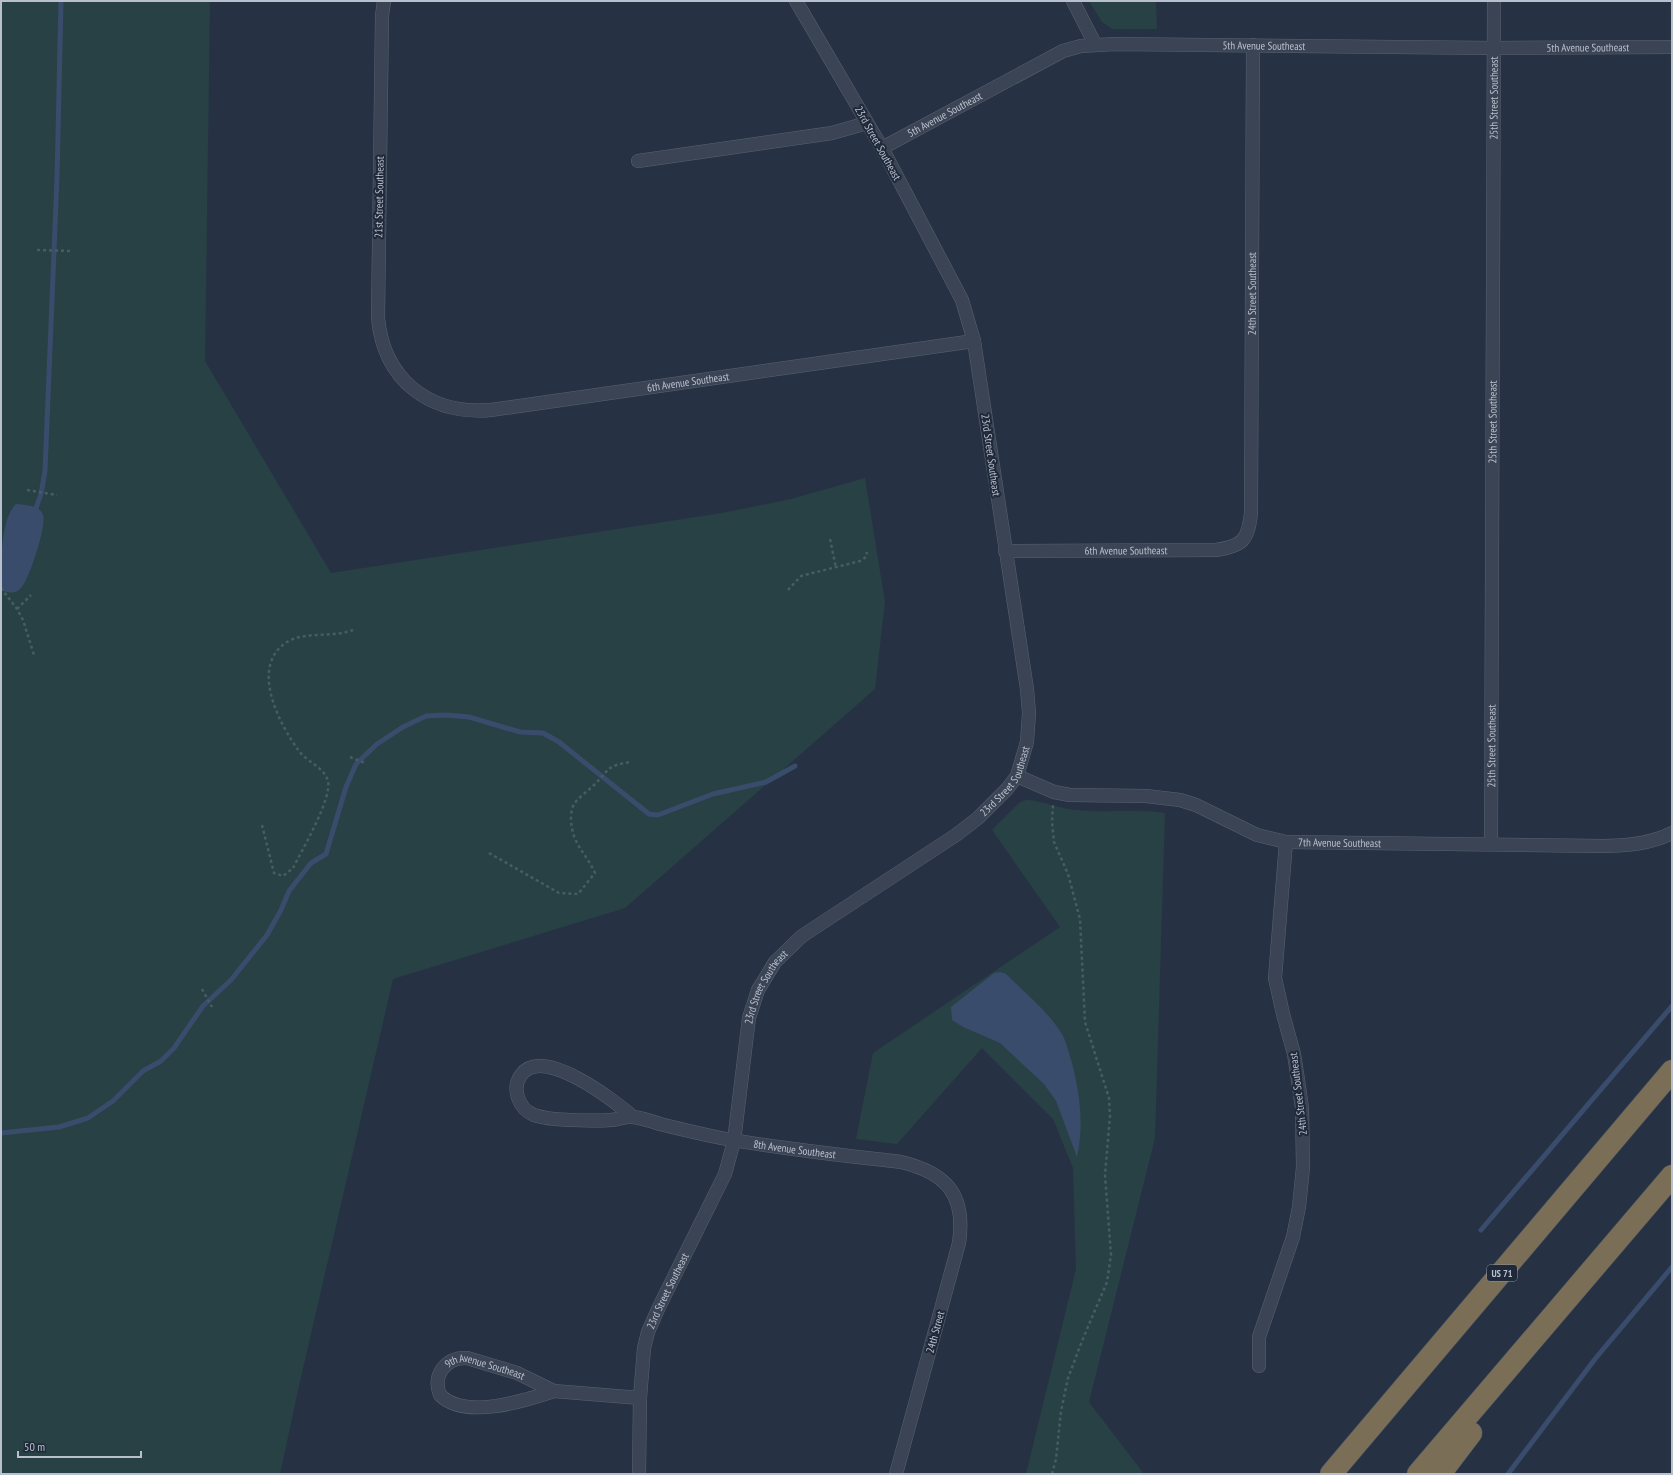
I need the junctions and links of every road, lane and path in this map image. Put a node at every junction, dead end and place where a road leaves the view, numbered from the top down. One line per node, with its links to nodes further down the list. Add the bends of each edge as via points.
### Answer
1 (384, 1): 15 (street, 21st Street Southeast, via 377,307 379,330 387,355 399,376)
2 (796, 1): 9 (street, 23rd Street Southeast)
3 (1074, 1): 5 (street)
4 (1494, 1): 8 (street, 25th Street Southeast)
5 (1095, 44): 6 (street, 5th Avenue Southeast); 10 (street, 5th Avenue Southeast, via 1064,51 1045,59)
6 (1253, 45): 8 (street, 5th Avenue Southeast); 19 (street, 24th Street Southeast, via 1251,513 1250,526)
7 (1672, 47): 8 (street, 5th Avenue Southeast)
8 (1494, 48): 37 (street, 25th Street Southeast)
9 (867, 123): 10 (street, 23rd Street Southeast); 11 (street, via 832,133)
10 (882, 148): 14 (street, 23rd Street Southeast, via 962,300)
11 (638, 161)
12 (37, 250): 13 (path)
13 (70, 251)
14 (974, 341): 15 (street, 6th Avenue Southeast, via 477,412 436,403); 20 (street, 23rd Street Southeast)
15 (408, 385)
16 (27, 490): 17 (path)
17 (57, 495)
18 (830, 539): 22 (path)
19 (1244, 540): 20 (street, 6th Avenue Southeast, via 1237,546 1216,550)
20 (1005, 551): 32 (street, 23rd Street Southeast, via 1029,705 1028,733)
21 (867, 552): 22 (path, via 866,557 860,561)
22 (836, 568): 24 (path, via 801,576)
23 (1, 588): 26 (path)
24 (788, 590)
25 (31, 595): 26 (path)
26 (17, 609): 28 (path)
27 (352, 630): 34 (path, via 343,634 299,637 287,642 277,652 271,664 268,678 274,704 286,731 300,752 317,766 328,781 328,796 293,868 283,876 274,873)
28 (34, 656)
29 (350, 757): 31 (path)
30 (631, 762): 38 (path, via 613,765 607,769 596,784 574,804 571,833 595,873 578,894 559,893)
31 (365, 763)
32 (1017, 776): 33 (street, 7th Avenue Southeast); 43 (street, 23rd Street Southeast, via 978,818 956,835 816,925 793,943 775,962 758,990 751,1010)
33 (1054, 792): 36 (street, 7th Avenue Southeast, via 1085,796 1146,796 1180,800 1196,805 1257,835); 52 (path, via 1054,842 1068,874 1080,919 1085,1022 1109,1098 1105,1175 1111,1255 1107,1282 1068,1378)
34 (262, 825)
35 (1672, 832): 37 (street, 7th Avenue Southeast, via 1650,841 1629,845)
36 (1286, 842): 37 (street, 7th Avenue Southeast); 47 (street, 24th Street Southeast, via 1275,978 1298,1080 1303,1131 1303,1167 1293,1237 1259,1337)
37 (1491, 844)
38 (489, 853)
39 (202, 989): 40 (path)
40 (212, 1007)
41 (1672, 1071): 53 (highway, US 71)
42 (633, 1117): 42 (street, 8th Avenue Southeast, via 586,1120 534,1115 521,1106 517,1098 517,1081 532,1066 554,1068 605,1095); 43 (street, 8th Avenue Southeast)
43 (734, 1140): 45 (street, 8th Avenue Southeast, via 901,1162 932,1172); 49 (street, 23rd Street Southeast, via 721,1185 650,1327 642,1359)
44 (1672, 1176): 46 (highway)
45 (951, 1190): 51 (street, 24th Street, via 960,1212 959,1243)
46 (1612, 1246): 54 (highway); 55 (highway)
47 (1259, 1366)
48 (554, 1391): 48 (street, 9th Avenue Southeast, via 531,1399 463,1407 450,1403 440,1395 437,1379 442,1369 452,1360 467,1358 517,1373); 49 (street, 9th Avenue Southeast)
49 (640, 1398): 50 (street, 23rd Street Southeast)
50 (639, 1474)
51 (896, 1474)
52 (1052, 1474)
53 (1331, 1474)
54 (1418, 1474)
55 (1440, 1474)

